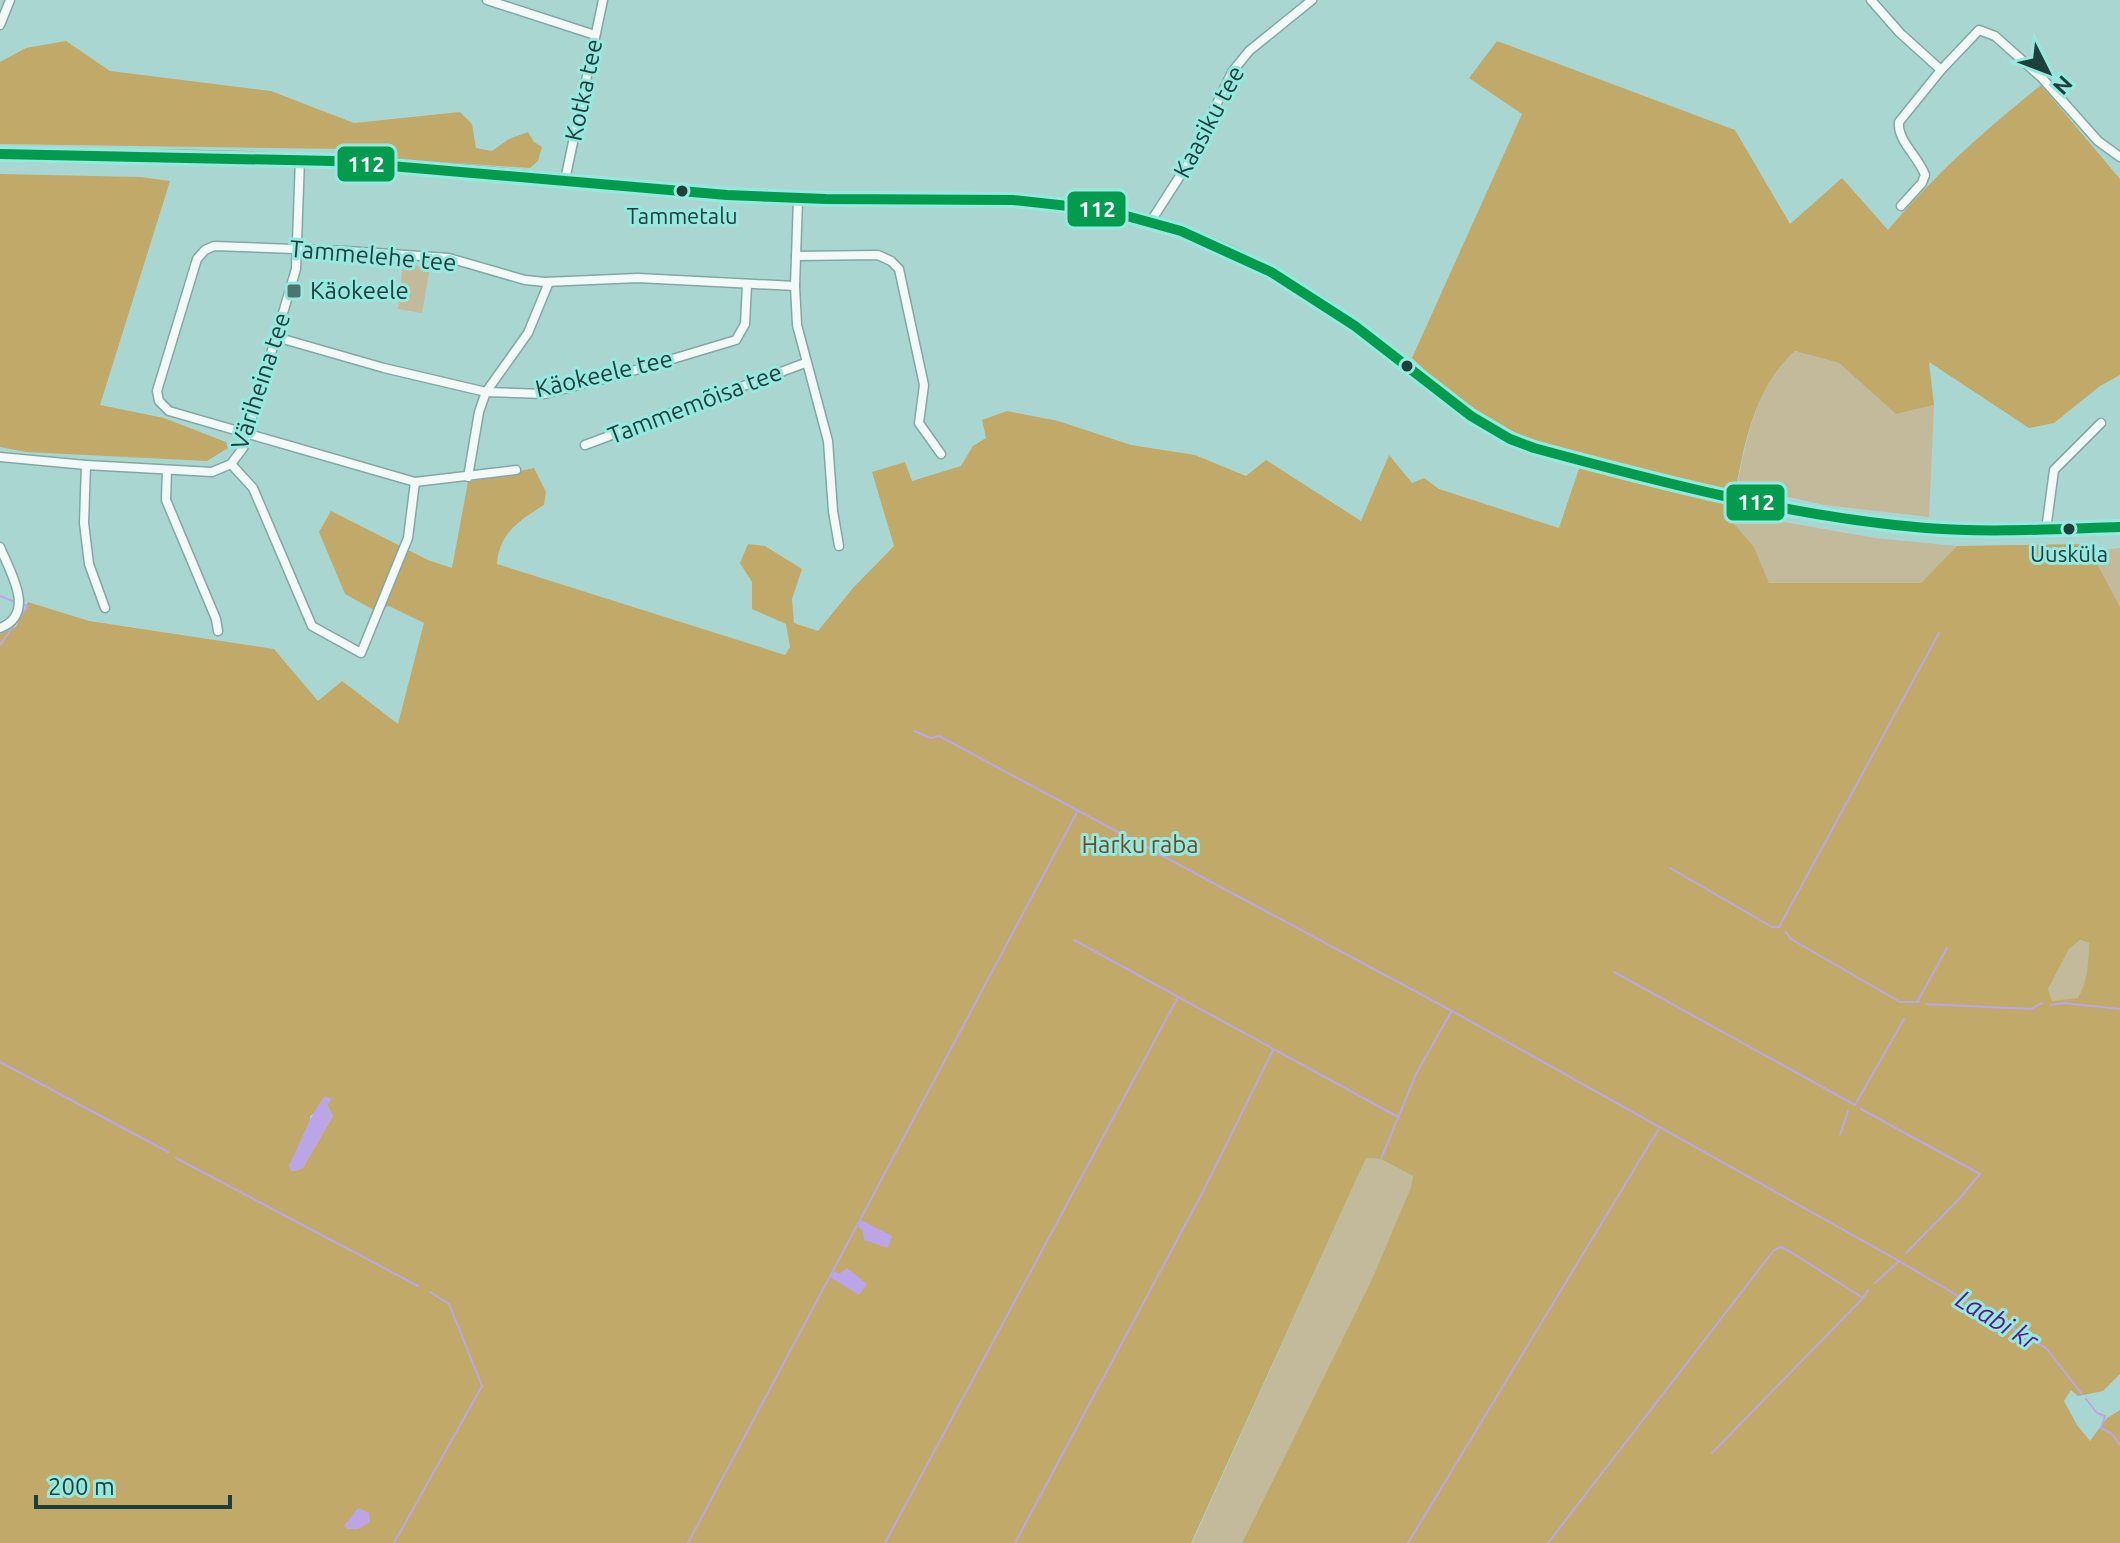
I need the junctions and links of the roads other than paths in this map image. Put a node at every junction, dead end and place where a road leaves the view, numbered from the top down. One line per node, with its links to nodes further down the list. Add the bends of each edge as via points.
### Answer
1 (10, 0): 6 (street)
2 (487, 0): 7 (street)
3 (603, 0): 7 (street, Kotka tee)
4 (1312, 0): 15 (street, Kaasiku tee, via 1249,51 1232,72 1189,162)
5 (1871, 0): 8 (street)
6 (0, 25)
7 (595, 35): 12 (street, Kotka tee)
8 (1941, 70): 10 (street, via 1979,30 1995,36); 14 (street, via 1899,122 1925,175)
9 (0, 154): 11 (street)
10 (2120, 157)
11 (300, 159): 12 (street); 16 (street, Väriheina tee)
12 (565, 180): 13 (street)
13 (798, 199): 15 (street, via 1016,201); 17 (street)
14 (1901, 206)
15 (1151, 221): 36 (street, via 1227,251 1296,287 1505,438 1754,502 1843,518 1969,530)
16 (298, 249): 18 (street, Tammelehe tee, via 449,258); 21 (street, Väriheina tee); 25 (street, Tammelehe tee, via 205,250 197,259 157,391 169,411)
17 (796, 256): 20 (street); 27 (street, via 878,255 899,269 924,385 919,423)
18 (549, 282): 19 (street, Tammelehe tee, via 638,278); 23 (street, via 528,333)
19 (747, 285): 20 (street, Tammelehe tee); 23 (street, Käokeele tee, via 745,324 736,340 544,394)
20 (795, 286): 22 (street)
21 (276, 337): 23 (street, Käokeele tee); 25 (street, Väriheina tee)
22 (805, 363): 26 (street, Tammemõisa tee); 37 (street, via 828,441)
23 (486, 392): 33 (street)
24 (2101, 423): 36 (street, via 2054,470)
25 (248, 433): 29 (street, Väriheina tee); 34 (street)
26 (585, 445)
27 (941, 454)
28 (0, 457): 30 (street, Väriheina tee)
29 (231, 464): 31 (street, Väriheina tee, via 212,472); 34 (street, via 253,488 312,626 361,653 408,538)
30 (86, 465): 31 (street, Väriheina tee); 39 (street, via 86,543)
31 (167, 470): 41 (street, via 166,500)
32 (516, 470): 33 (street)
33 (468, 477): 34 (street)
34 (415, 482)
35 (2120, 527): 36 (street)
36 (2046, 530)
37 (839, 546)
38 (0, 547): 40 (street, via 19,603 12,622)
39 (105, 608)
40 (0, 628)
41 (218, 631)

